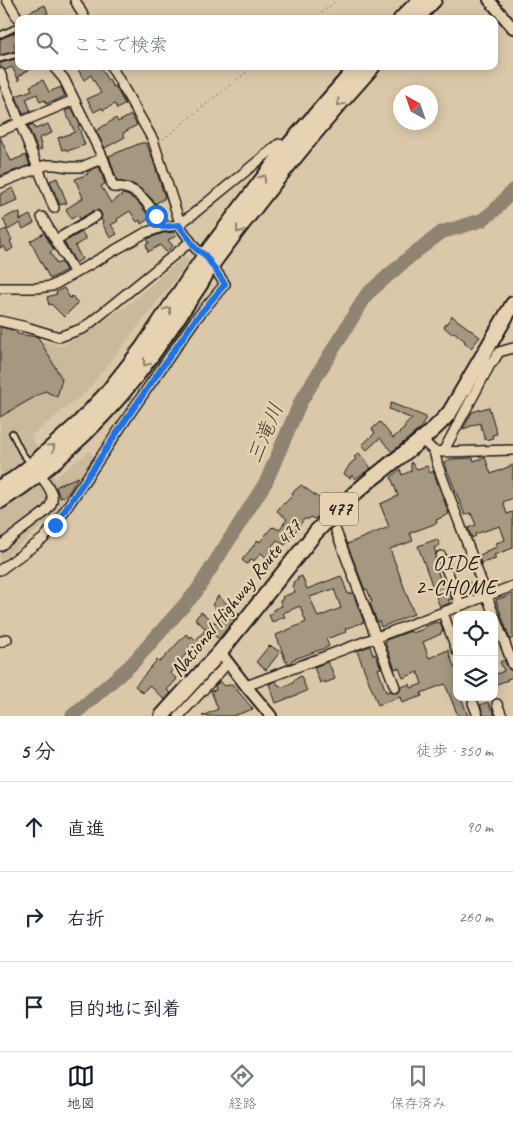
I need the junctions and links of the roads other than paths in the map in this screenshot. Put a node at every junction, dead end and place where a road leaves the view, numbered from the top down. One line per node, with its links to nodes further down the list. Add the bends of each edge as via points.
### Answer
1 (7, 0): 6 (street)
2 (75, 0): 7 (street)
3 (420, 0): 8 (highway)
4 (434, 0): 9 (highway)
5 (489, 0): 11 (street)
6 (16, 15)
7 (83, 15)
8 (405, 15)
9 (420, 15)
10 (15, 28): 12 (lane)
11 (513, 28)
12 (0, 35)
13 (15, 55): 14 (lane)
14 (0, 59)
15 (56, 70): 20 (street)
16 (113, 70): 30 (street, via 154,140)
17 (354, 70): 23 (highway)
18 (369, 70): 34 (highway, one-way to 34)
19 (0, 73): 21 (street)
20 (74, 100): 21 (street); 24 (street)
21 (20, 123): 22 (street); 25 (street)
22 (0, 131)
23 (287, 147): 30 (street, via 279,144); 34 (highway, one-way to 23)
24 (103, 158): 25 (street, via 82,167 46,165); 31 (street, via 113,186 125,188 140,197 152,209)
25 (39, 168): 26 (street); 27 (street)
26 (0, 183)
27 (54, 208)
28 (96, 216): 32 (street)
29 (42, 217): 32 (street)
30 (179, 224): 31 (street); 33 (street)
31 (162, 227): 35 (street, via 145,233)
32 (56, 240): 35 (street)
33 (190, 242): 34 (street); 38 (street, via 84,328 59,337)
34 (208, 260): 44 (highway, via 154,352 119,397 79,440); 50 (street, via 225,284 195,320 55,525 43,539)
35 (75, 273): 36 (street, via 47,288)
36 (0, 288)
37 (513, 304): 41 (highway, National Highway Route 477 / 477, via 450,412)
38 (0, 321)
39 (513, 348): 43 (street, via 499,352 491,363)
40 (12, 433): 44 (lane)
41 (422, 440): 43 (street); 59 (highway, National Highway Route 477 / 477, via 329,517)
42 (513, 450): 43 (street)
43 (439, 451): 52 (street, via 438,466)
44 (35, 469): 45 (highway); 46 (highway, via 19,489); 48 (street, via 50,490 52,504)
45 (0, 488)
46 (0, 500)
47 (336, 531): 57 (street)
48 (0, 546)
49 (442, 556): 53 (street, via 458,598)
50 (0, 570)
51 (513, 586): 52 (street)
52 (487, 596): 53 (street); 54 (street)
53 (458, 608): 55 (street)
54 (493, 611)
55 (443, 613): 57 (street); 58 (street)
56 (498, 626): 60 (street)
57 (376, 638): 61 (street); 62 (street)
58 (453, 640)
59 (224, 657): 61 (street); 65 (highway, National Highway Route 477 / 477); 66 (street)
60 (513, 665)
61 (246, 686): 67 (street)
62 (395, 687)
63 (473, 703): 68 (street)
64 (497, 704): 69 (street)
65 (162, 716)
66 (179, 716)
67 (270, 716)
68 (478, 716)
69 (502, 716)

